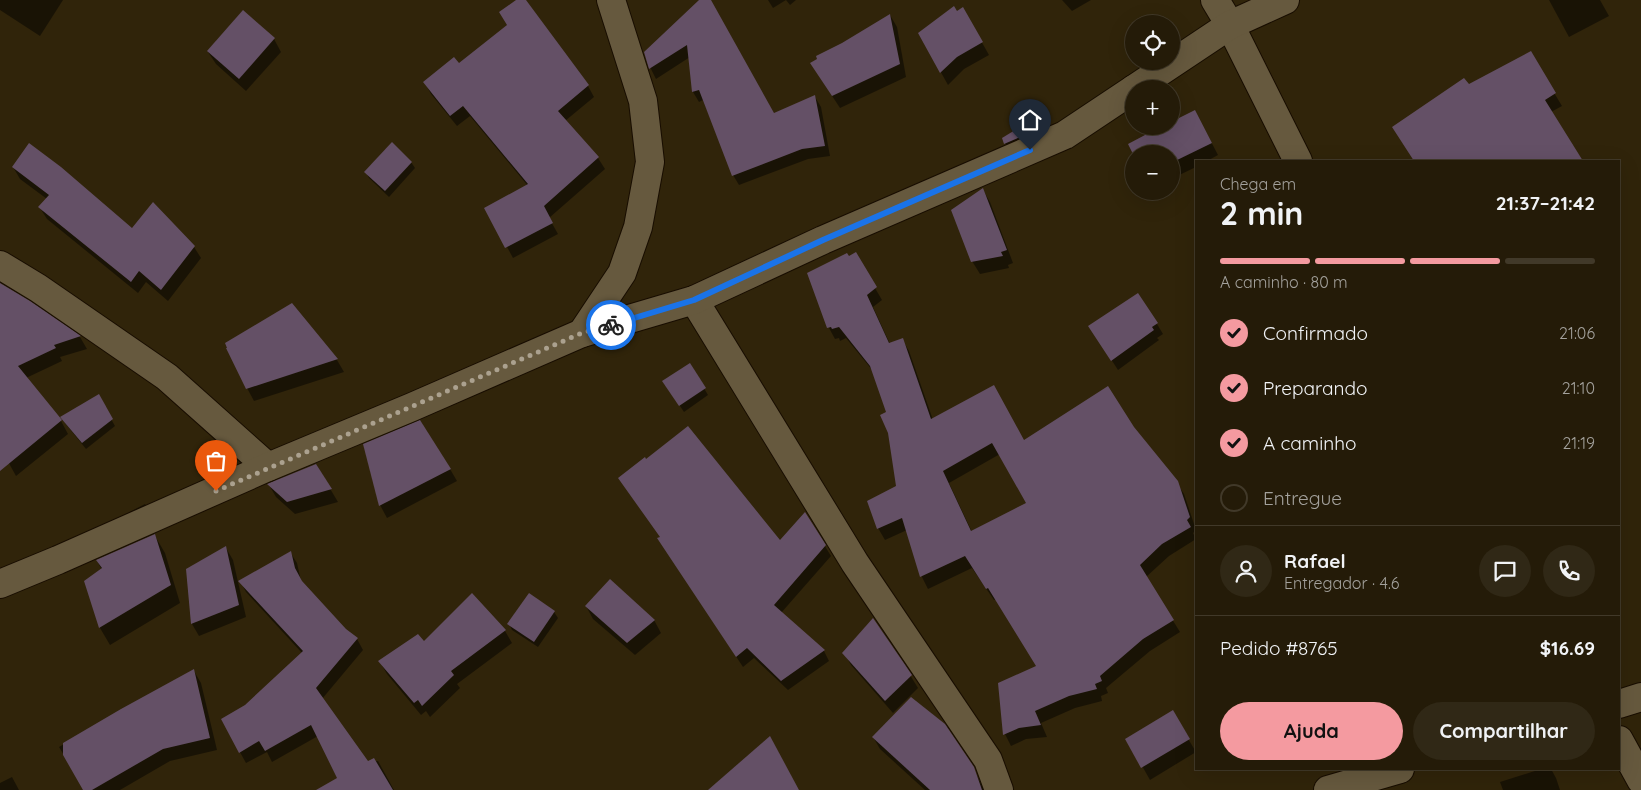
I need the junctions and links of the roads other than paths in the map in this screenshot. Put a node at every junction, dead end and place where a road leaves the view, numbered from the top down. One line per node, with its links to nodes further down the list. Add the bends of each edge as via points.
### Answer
1 (611, 0): 10 (street, via 643,101 650,162 638,227 622,273)
2 (1215, 0): 4 (street)
3 (1285, 0): 4 (street)
4 (1230, 25): 5 (street); 7 (street)
5 (1148, 80)
6 (1125, 95): 9 (street, via 1065,135)
7 (1298, 160)
8 (0, 265): 11 (street, via 167,377)
9 (694, 300): 10 (street); 18 (street, via 855,563 988,760)
10 (582, 333): 11 (street)
11 (268, 468): 12 (street)
12 (0, 584)
13 (1641, 697): 14 (street)
14 (1620, 704)
15 (1620, 742): 17 (street)
16 (1397, 770): 19 (street)
17 (1641, 780)
18 (1000, 790)
19 (1328, 790)

